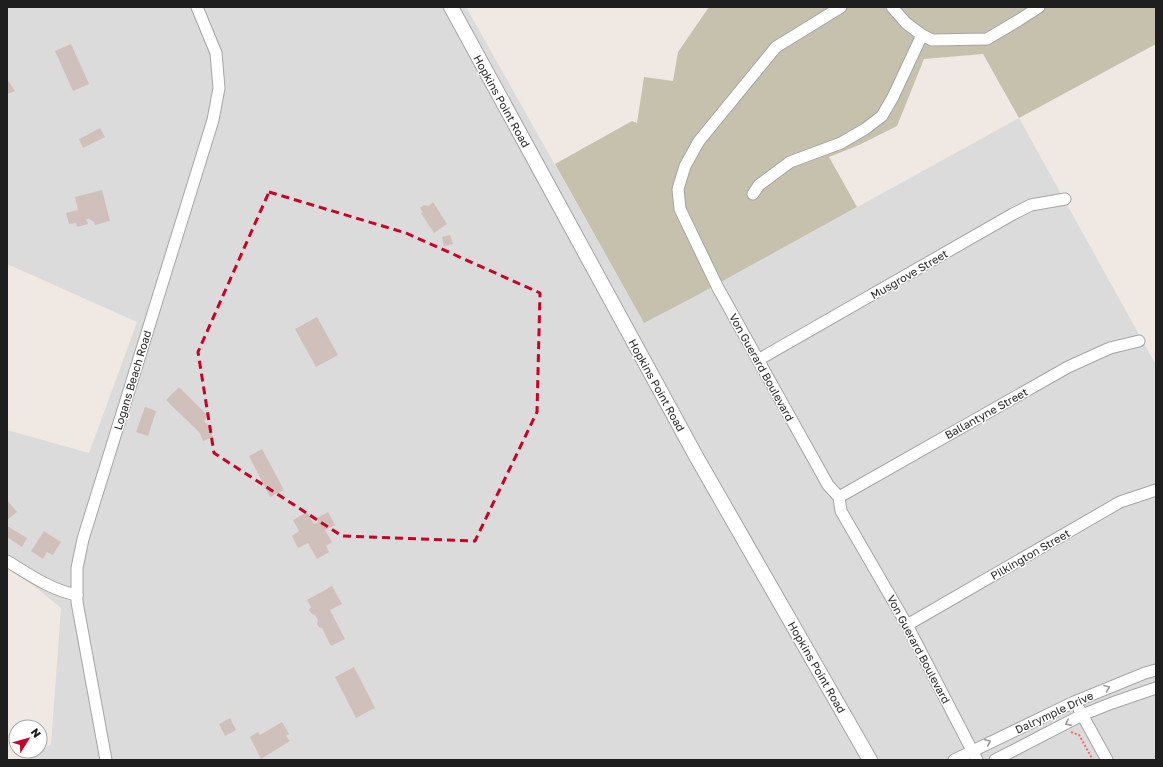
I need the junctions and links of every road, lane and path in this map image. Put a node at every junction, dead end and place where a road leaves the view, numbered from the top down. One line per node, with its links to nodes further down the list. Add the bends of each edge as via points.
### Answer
1 (197, 7): 14 (street, Logans Beach Road, via 216,53 219,88 216,107 83,539 77,568)
2 (451, 7): 23 (street, Hopkins Point Road, via 697,458)
3 (841, 7): 10 (street, Von Guerard Boulevard, via 776,47 699,141 678,189 680,209 692,236)
4 (892, 7): 6 (street, via 906,23)
5 (1039, 7): 6 (street, via 987,39 932,40)
6 (922, 35): 7 (street, via 882,116 841,143 790,162 759,185)
7 (753, 194)
8 (1065, 198): 10 (street, Musgrove Street, via 1031,204)
9 (1139, 341): 12 (street, Ballantyne Street, via 1110,348 1068,367)
10 (758, 360): 12 (street, Von Guerard Boulevard, via 828,485)
11 (1156, 490): 15 (street, Pilkington Street, via 1120,502)
12 (839, 497): 15 (street, Von Guerard Boulevard, via 841,511)
13 (7, 561): 14 (street, via 47,586 63,593)
14 (77, 595): 22 (street, Logans Beach Road)
15 (907, 625): 21 (street, Von Guerard Boulevard)
16 (1156, 670): 18 (street, Dalrymple Drive, one-way to 16)
17 (1156, 688): 19 (street, Dalrymple Drive)
18 (1074, 702): 19 (street); 21 (street, Dalrymple Drive, one-way to 18)
19 (1082, 715): 25 (street, Dalrymple Drive, one-way to 25); 27 (street)
20 (1070, 732): 26 (path, via 1079,735)
21 (974, 755): 24 (street, Dalrymple Drive)
22 (106, 760)
23 (870, 760)
24 (954, 760)
25 (995, 760)
26 (1093, 760)
27 (1107, 760)

